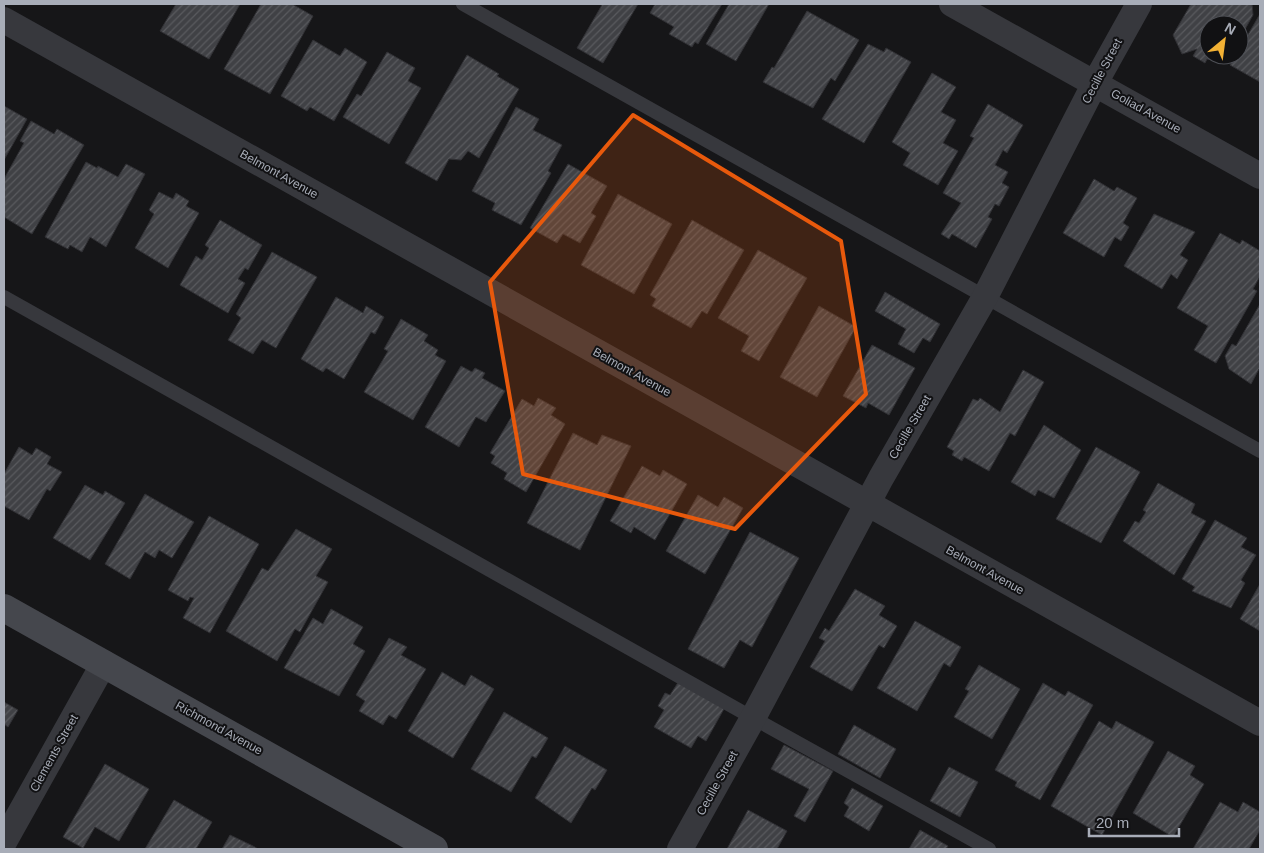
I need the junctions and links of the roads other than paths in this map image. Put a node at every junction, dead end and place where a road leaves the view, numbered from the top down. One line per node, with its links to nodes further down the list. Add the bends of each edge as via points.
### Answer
1 (463, 4): 8 (lane)
2 (952, 4): 5 (street, Goliad Avenue)
3 (1139, 4): 5 (street, Cecille Street)
4 (4, 20): 10 (street, Belmont Avenue)
5 (1095, 83): 6 (street, Goliad Avenue); 8 (street, Cecille Street)
6 (1260, 176)
7 (4, 297): 13 (lane)
8 (985, 297): 9 (lane); 10 (street, Cecille Street)
9 (1260, 451)
10 (867, 504): 13 (street, Cecille Street); 14 (street, Belmont Avenue)
11 (4, 608): 12 (street, Richmond Avenue)
12 (104, 663): 15 (street, Clements Street); 16 (street, Richmond Avenue)
13 (753, 718): 17 (street, Cecille Street); 18 (lane)
14 (1260, 723)
15 (4, 842)
16 (434, 849)
17 (680, 849)
18 (989, 849)

